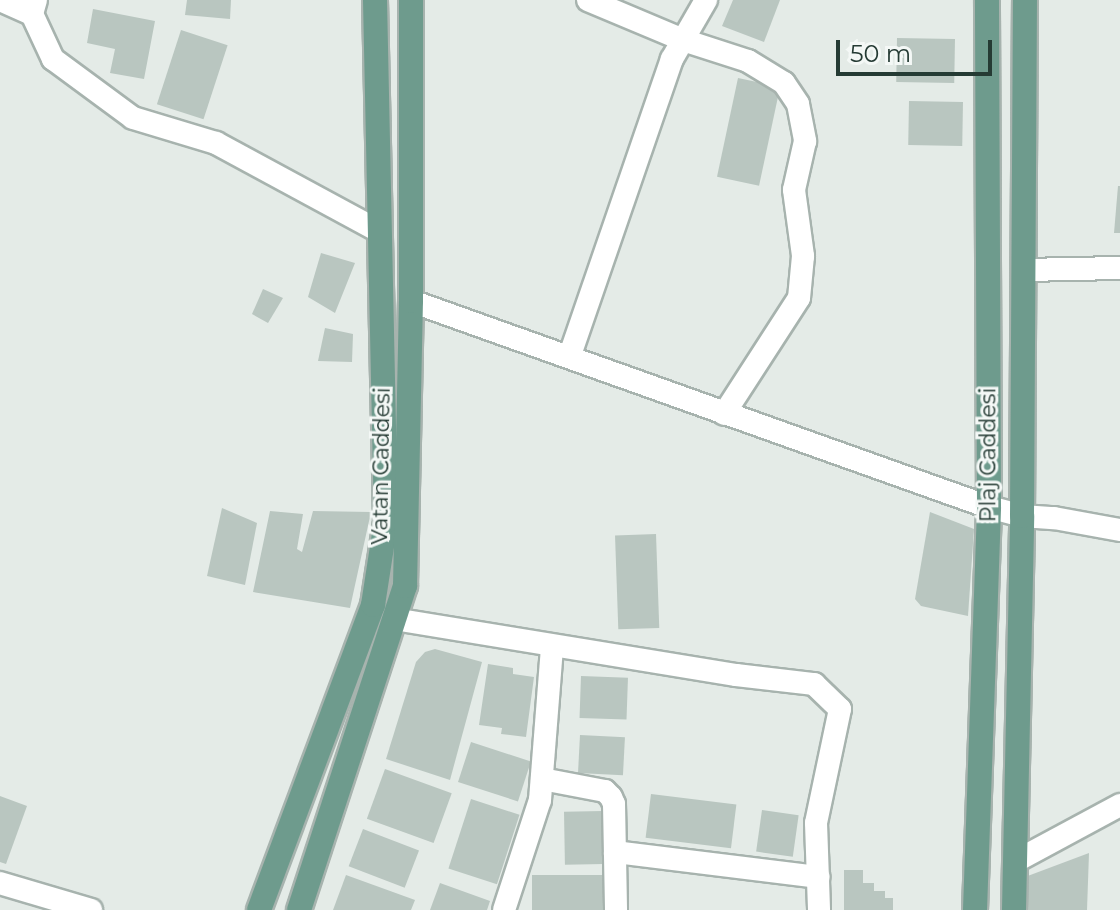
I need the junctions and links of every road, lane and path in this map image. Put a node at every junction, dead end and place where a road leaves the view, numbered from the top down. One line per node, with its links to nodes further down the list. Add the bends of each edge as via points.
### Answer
1 (0, 0): 8 (street)
2 (375, 0): 10 (main road, Vatan Caddesi)
3 (411, 0): 13 (main road, Vatan Caddesi)
4 (588, 0): 9 (street)
5 (706, 0): 9 (street)
6 (987, 0): 16 (main road, Plaj Caddesi)
7 (1025, 0): 12 (main road, Plaj Caddesi)
8 (34, 7): 10 (street, via 53,59 133,118 216,143)
9 (683, 40): 14 (street); 15 (street, via 748,61 784,83 798,104 805,141 794,190 803,256 799,298)
10 (379, 231): 28 (main road, Vatan Caddesi, via 386,521 373,605)
11 (1120, 268): 12 (street)
12 (1024, 270): 17 (main road, Plaj Caddesi)
13 (411, 301): 14 (street); 19 (main road, Vatan Caddesi, via 405,586)
14 (570, 355): 15 (street)
15 (724, 414): 16 (street)
16 (989, 507): 17 (street); 33 (main road, Plaj Caddesi)
17 (1022, 516): 18 (street); 24 (main road, Plaj Caddesi)
18 (1120, 530)
19 (394, 619): 20 (street); 29 (main road, Vatan Caddesi)
20 (552, 646): 21 (street); 25 (street, via 814,684 833,698 840,709 816,823)
21 (542, 779): 23 (street, via 605,791 614,804); 30 (street)
22 (1120, 805): 24 (street)
23 (615, 852): 25 (street); 31 (street)
24 (1016, 861): 34 (main road, Plaj Caddesi)
25 (818, 877): 32 (street)
26 (0, 883): 27 (street)
27 (91, 910)
28 (259, 910)
29 (299, 910)
30 (504, 910)
31 (616, 910)
32 (819, 910)
33 (975, 910)
34 (1014, 910)

